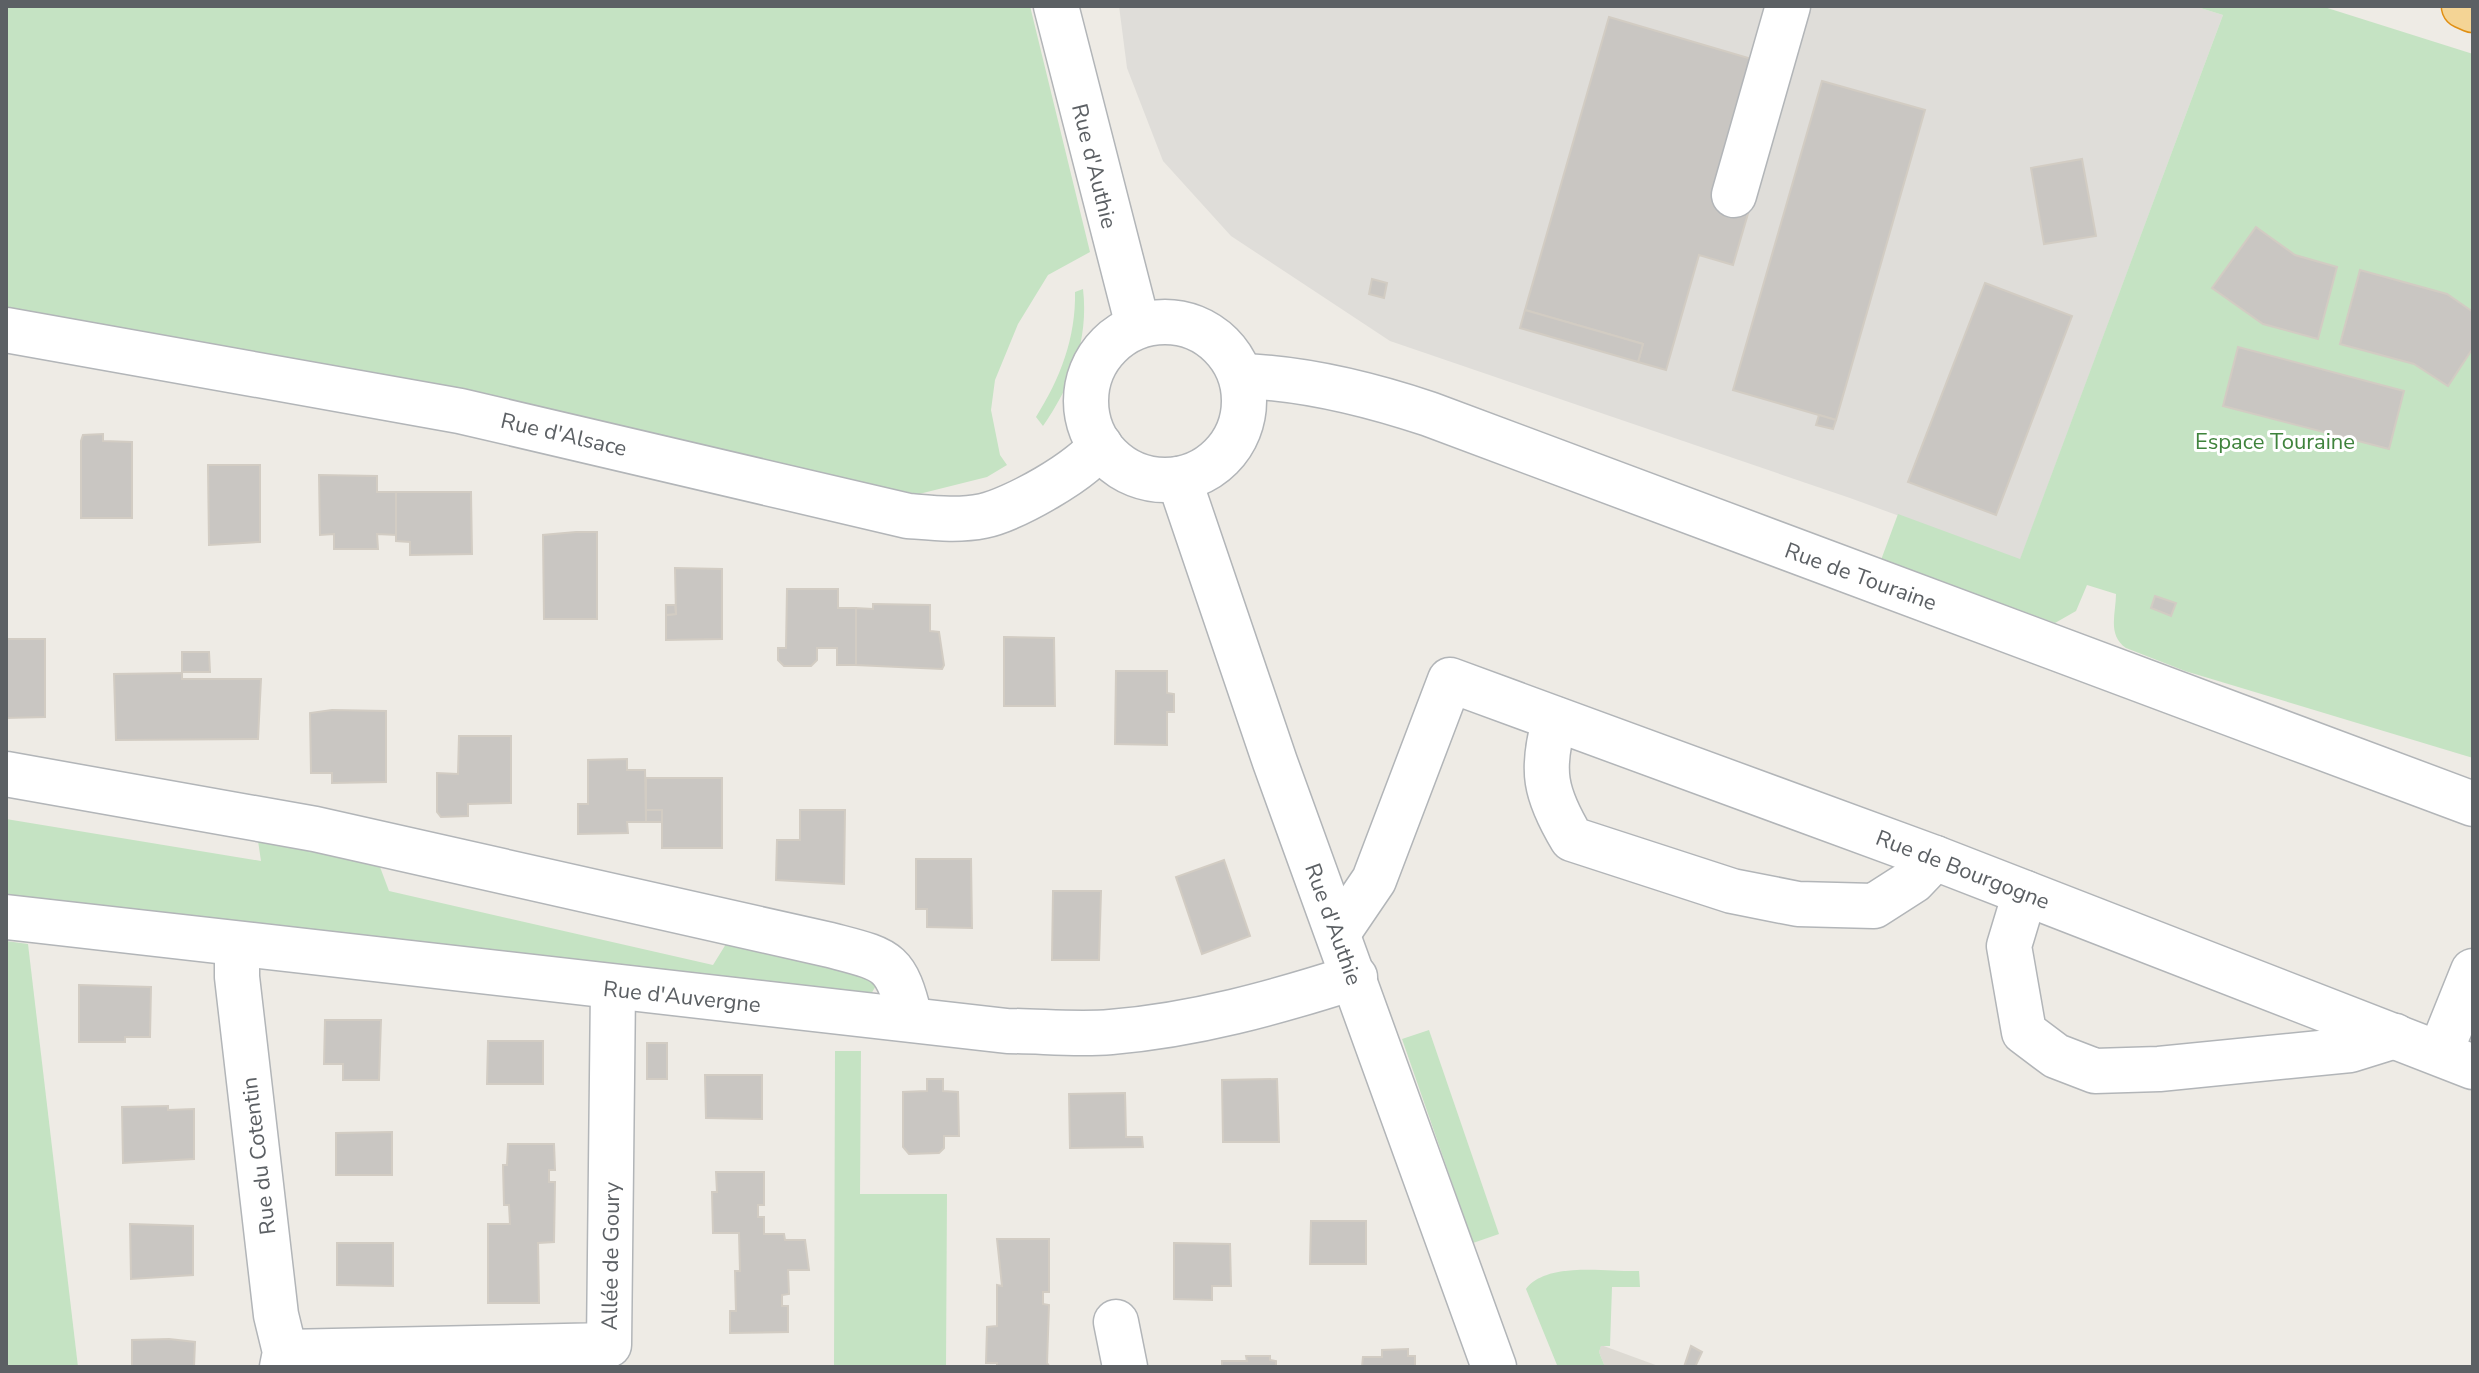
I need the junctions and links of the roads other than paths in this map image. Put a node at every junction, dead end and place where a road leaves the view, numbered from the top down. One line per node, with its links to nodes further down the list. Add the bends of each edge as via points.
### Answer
1 (1056, 6): 6 (street, Rue d'Authie)
2 (1788, 6): 5 (street)
3 (2464, 6): 4 (highway)
4 (2473, 10)
5 (1734, 195)
6 (1138, 326): 8 (street, via 1180,323 1200,329 1232,357); 9 (street, via 1117,338 1090,376 1086,400)
7 (6, 330): 9 (street, Rue d'Alsace, via 460,411 908,516 985,516 1092,458)
8 (1241, 376): 10 (street, via 1244,410 1233,442 1210,466); 13 (street, Rue de Touraine, via 1331,387 1429,414)
9 (1100, 445): 10 (street, via 1135,474)
10 (1179, 479): 17 (street, Rue d'Authie)
11 (1555, 719): 14 (street, Rue de Bourgogne); 14 (street, via 1547,748 1546,787 1572,839 1732,891 1798,904 1874,906 1913,881); 17 (street, Rue de Bourgogne, via 1450,680 1374,880)
12 (6, 774): 22 (street, via 315,829 830,945 887,964 900,978)
13 (2473, 804)
14 (1935, 858): 15 (street, Rue de Bourgogne)
15 (2025, 893): 23 (street, Rue de Bourgogne); 23 (street, via 2009,946 2017,998 2024,1032 2056,1056 2095,1071 2159,1069 2350,1050)
16 (6, 917): 18 (street, Rue d'Auvergne)
17 (1338, 933): 20 (street, Rue d'Authie)
18 (237, 944): 21 (street, Rue d'Auvergne); 26 (street, Rue du Cotentin)
19 (2473, 971): 24 (street)
20 (1355, 977): 22 (street, Rue d'Auvergne, via 1262,1007 1109,1032 1007,1031); 28 (street, Rue d'Authie)
21 (613, 988): 22 (street, Rue d'Auvergne); 26 (street, Allée de Goury, via 609,1345)
22 (910, 1018)
23 (2395, 1036): 24 (street, Rue de Bourgogne)
24 (2456, 1060)
25 (1116, 1322): 27 (street)
26 (284, 1360)
27 (1125, 1367)
28 (1494, 1367)

